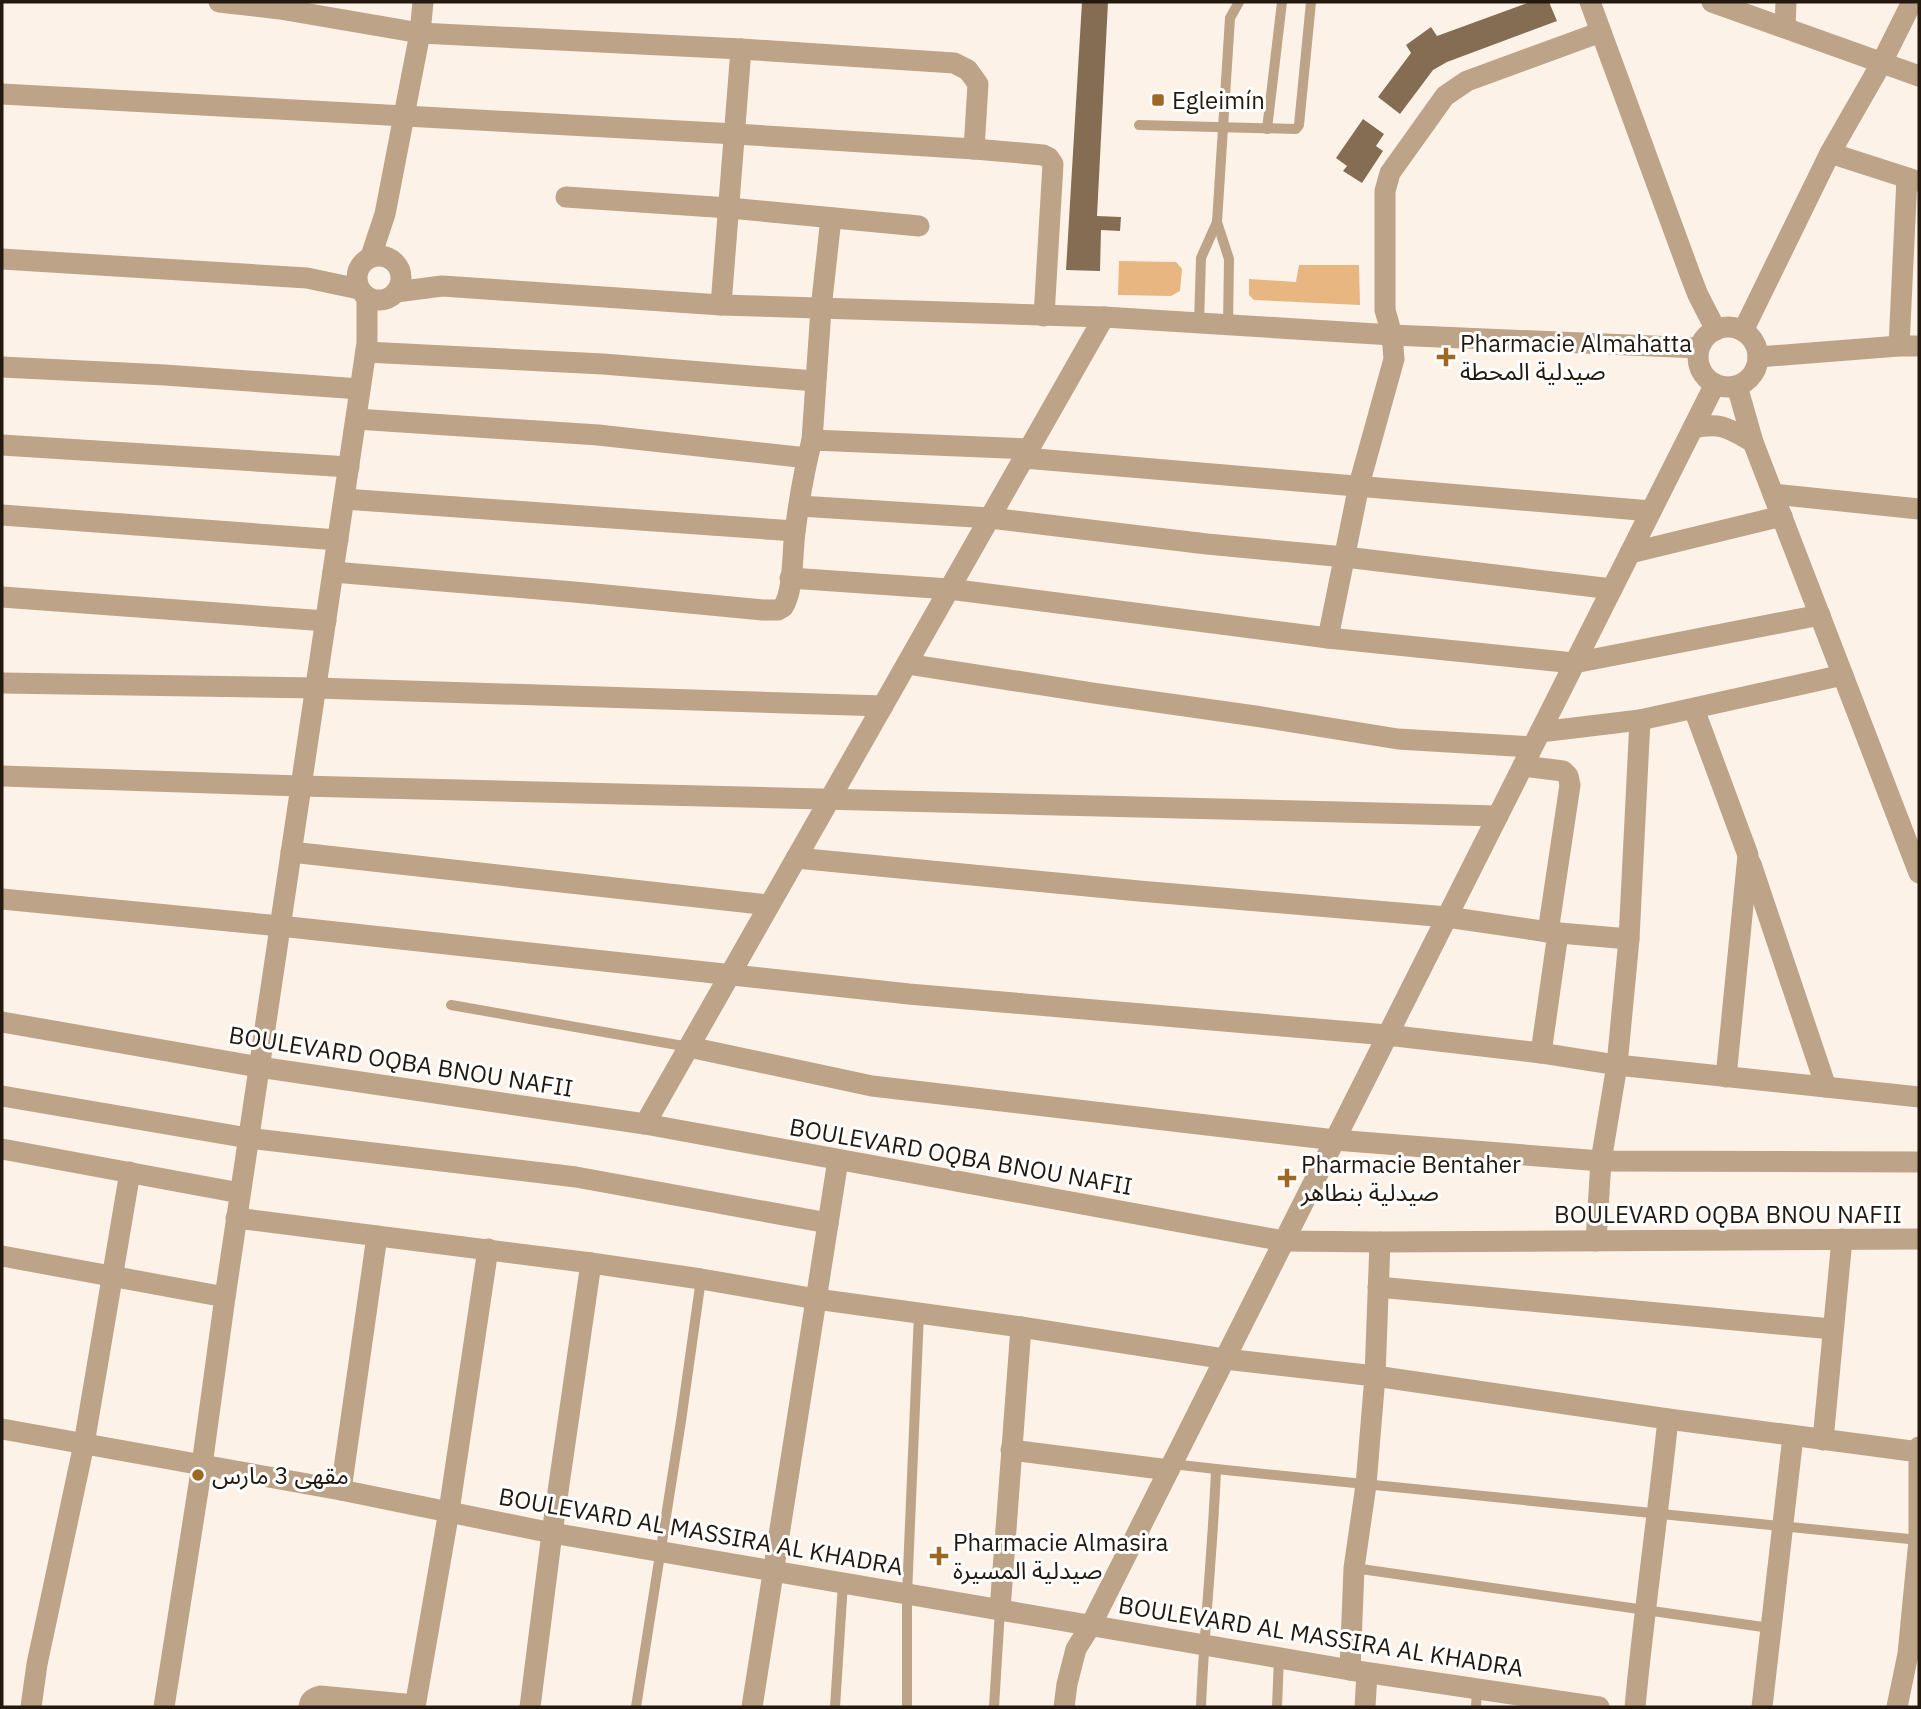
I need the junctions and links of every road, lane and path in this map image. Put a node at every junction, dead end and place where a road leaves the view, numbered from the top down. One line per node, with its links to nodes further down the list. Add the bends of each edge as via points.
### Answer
1 (219, 2): 10 (street)
2 (423, 2): 12 (street)
3 (1238, 2): 20 (lane, via 1230,18)
4 (1282, 2): 21 (lane)
5 (1311, 2): 21 (lane, via 1299,125 1293,130)
6 (1590, 2): 13 (street)
7 (1712, 2): 11 (street)
8 (1786, 2): 11 (street)
9 (1912, 2): 15 (street)
10 (280, 6): 12 (street)
11 (1785, 28): 15 (street)
12 (420, 33): 14 (street); 18 (street)
13 (1601, 33): 39 (street, via 1694,286); 41 (street, via 1467,81 1445,96 1390,173 1385,191 1385,310)
14 (741, 49): 22 (street); 23 (street, via 954,62 968,70 978,84)
15 (1881, 64): 16 (street); 24 (street)
16 (1919, 76)
17 (2, 94): 18 (street)
18 (404, 116): 22 (street); 32 (street, via 385,214)
19 (1139, 124): 20 (lane)
20 (1223, 127): 21 (lane); 29 (lane)
21 (1266, 129)
22 (735, 134): 23 (street); 27 (street)
23 (974, 149): 35 (street, via 1043,155 1053,164)
24 (1830, 153): 25 (street); 40 (street)
25 (1913, 180): 42 (street)
26 (566, 197): 27 (street)
27 (729, 208): 28 (street); 33 (street)
28 (831, 218): 30 (street); 34 (street)
29 (1217, 222): 37 (lane, via 1202,258); 38 (lane, via 1229,259)
30 (919, 226)
31 (2, 259): 32 (street)
32 (379, 279): 33 (street); 43 (street)
33 (721, 304): 34 (street)
34 (821, 309): 35 (street); 47 (street)
35 (1044, 316): 36 (street)
36 (1104, 317): 37 (street); 56 (street)
37 (1199, 323): 38 (street)
38 (1228, 325): 41 (street)
39 (1716, 330): 40 (street); 44 (street)
40 (1743, 331): 45 (street, via 1755,342)
41 (1392, 335): 44 (street); 58 (street, via 1394,359)
42 (1909, 346): 45 (street)
43 (366, 347): 47 (street); 50 (street)
44 (1699, 348): 48 (street, via 1701,369)
45 (1758, 357): 49 (street, via 1752,376)
46 (2, 367): 50 (street)
47 (815, 382): 55 (street)
48 (1715, 384): 49 (street); 52 (street)
49 (1737, 386): 53 (street)
50 (360, 389): 51 (street)
51 (356, 419): 55 (street); 57 (street)
52 (1693, 428): 53 (street, via 1725,427); 63 (street)
53 (1753, 442): 59 (street)
54 (2, 445): 57 (street)
55 (809, 449): 56 (street); 61 (street)
56 (1027, 453): 58 (street); 66 (street)
57 (348, 467): 60 (street)
58 (1359, 485): 63 (street); 70 (street)
59 (1773, 494): 62 (street); 65 (street)
60 (344, 499): 67 (street); 68 (street)
61 (800, 506): 66 (street); 67 (street)
62 (1919, 509)
63 (1651, 510): 69 (street)
64 (2, 515): 68 (street)
65 (1782, 516): 69 (street); 76 (street)
66 (990, 518): 70 (street); 73 (street)
67 (795, 531): 72 (street)
68 (338, 540): 71 (street)
69 (1630, 553): 74 (street)
70 (1345, 557): 74 (street); 78 (street)
71 (333, 572): 72 (street, via 763,610 783,607); 77 (street)
72 (790, 578): 73 (street)
73 (950, 589): 78 (street); 80 (street)
74 (1612, 589): 79 (street)
75 (2, 597): 77 (street)
76 (1820, 615): 79 (street); 81 (street)
77 (326, 621): 83 (street)
78 (1328, 638): 79 (street)
79 (1574, 663): 87 (street)
80 (906, 664): 84 (street); 87 (street, via 1398,739)
81 (1843, 675): 85 (street); 95 (street)
82 (2, 683): 83 (street)
83 (316, 688): 84 (street); 89 (street)
84 (883, 706): 90 (street)
85 (1694, 709): 86 (street); 93 (street)
86 (1640, 720): 87 (street); 101 (street)
87 (1531, 748): 91 (street); 100 (street, via 1563,771 1570,785)
88 (2, 776): 89 (street)
89 (301, 786): 90 (street); 92 (street)
90 (830, 798): 91 (street); 94 (street)
91 (1497, 816): 98 (street)
92 (291, 852): 97 (street); 99 (street)
93 (1748, 855): 110 (street); 111 (street)
94 (796, 858): 97 (street); 98 (street)
95 (1919, 873)
96 (2, 900): 99 (street)
97 (769, 905): 102 (street)
98 (1447, 917): 100 (street); 105 (street)
99 (280, 926): 102 (street); 109 (street)
100 (1553, 933): 101 (street); 107 (street)
101 (1629, 939): 108 (street)
102 (730, 973): 105 (street, via 1038,1006); 106 (street)
103 (451, 1004): 106 (lane)
104 (2, 1022): 109 (street, BOULEVARD OQBA BNOU NAFII)
105 (1387, 1035): 107 (street); 116 (street)
106 (689, 1047): 114 (street); 116 (street, via 872,1086)
107 (1541, 1053): 108 (street)
108 (1617, 1065): 110 (street); 119 (street)
109 (259, 1067): 114 (street, BOULEVARD OQBA BNOU NAFII); 115 (street)
110 (1726, 1077): 111 (street)
111 (1826, 1087): 113 (street)
112 (2, 1096): 115 (street)
113 (1919, 1097)
114 (645, 1124): 118 (street, BOULEVARD OQBA BNOU NAFII)
115 (248, 1138): 122 (street); 124 (street, via 576,1177)
116 (1335, 1140): 119 (street); 128 (street)
117 (2, 1149): 121 (street)
118 (838, 1160): 124 (street); 128 (street, BOULEVARD OQBA BNOU NAFII)
119 (1601, 1161): 120 (street); 129 (street)
120 (1919, 1162)
121 (130, 1172): 122 (street); 134 (street)
122 (240, 1193): 123 (street)
123 (236, 1217): 125 (street); 137 (street)
124 (828, 1223): 138 (street)
125 (377, 1236): 131 (street); 155 (street)
126 (1842, 1239): 127 (street, BOULEVARD OQBA BNOU NAFII); 129 (street, BOULEVARD OQBA BNOU NAFII); 141 (street)
127 (1919, 1239)
128 (1284, 1241): 130 (street, BOULEVARD OQBA BNOU NAFII); 142 (street)
129 (1597, 1241): 130 (street, BOULEVARD OQBA BNOU NAFII)
130 (1380, 1242): 136 (street)
131 (488, 1249): 133 (street); 156 (street)
132 (2, 1256): 134 (street)
133 (592, 1263): 135 (street); 159 (street)
134 (113, 1276): 137 (street); 148 (street)
135 (701, 1279): 138 (street); 161 (lane)
136 (1378, 1287): 141 (street); 143 (street)
137 (225, 1297): 151 (street)
138 (816, 1299): 139 (street); 163 (street)
139 (919, 1313): 140 (street); 165 (lane)
140 (1021, 1327): 142 (street); 149 (street)
141 (1832, 1329): 147 (street)
142 (1225, 1359): 143 (street); 152 (street)
143 (1375, 1376): 144 (street); 154 (street)
144 (1668, 1419): 146 (street); 157 (street)
145 (2, 1429): 148 (street, BOULEVARD AL MASSIRA AL KHADRA)
146 (1793, 1436): 147 (street); 158 (street)
147 (1823, 1440): 150 (street)
148 (84, 1444): 151 (street, BOULEVARD AL MASSIRA AL KHADRA); 177 (street)
149 (1011, 1450): 152 (street); 167 (street)
150 (1919, 1450): 160 (street)
151 (202, 1465): 155 (street, BOULEVARD AL MASSIRA AL KHADRA); 178 (street)
152 (1171, 1467): 153 (lane); 168 (street)
153 (1216, 1469): 154 (lane); 170 (lane)
154 (1366, 1485): 157 (lane); 162 (street)
155 (341, 1490): 156 (street, BOULEVARD AL MASSIRA AL KHADRA)
156 (449, 1511): 159 (street, BOULEVARD AL MASSIRA AL KHADRA); 175 (street)
157 (1658, 1514): 158 (lane); 166 (street)
158 (1783, 1525): 160 (lane); 169 (street)
159 (552, 1533): 161 (street, BOULEVARD AL MASSIRA AL KHADRA); 180 (street)
160 (1919, 1540): 171 (street)
161 (661, 1552): 163 (street, BOULEVARD AL MASSIRA AL KHADRA); 181 (lane)
162 (1354, 1567): 166 (lane); 173 (street)
163 (774, 1572): 164 (street, BOULEVARD AL MASSIRA AL KHADRA); 182 (street)
164 (843, 1583): 165 (street, BOULEVARD AL MASSIRA AL KHADRA); 183 (lane)
165 (907, 1594): 167 (street, BOULEVARD AL MASSIRA AL KHADRA); 184 (lane)
166 (1644, 1609): 169 (lane); 190 (street)
167 (1000, 1610): 168 (street, BOULEVARD AL MASSIRA AL KHADRA); 185 (lane)
168 (1091, 1625): 170 (street, BOULEVARD AL MASSIRA AL KHADRA); 186 (street, via 1076,1649)
169 (1770, 1628): 191 (street)
170 (1204, 1644): 172 (street, BOULEVARD AL MASSIRA AL KHADRA); 187 (lane)
171 (1913, 1654): 192 (street)
172 (1279, 1657): 173 (street, BOULEVARD AL MASSIRA AL KHADRA); 188 (lane)
173 (1358, 1671): 174 (street, BOULEVARD AL MASSIRA AL KHADRA); 189 (street)
174 (1476, 1698): 176 (street, BOULEVARD AL MASSIRA AL KHADRA)
175 (415, 1706): 179 (street, via 320,1696 313,1698)
176 (1585, 1706)
177 (32, 1707)
178 (164, 1707)
179 (309, 1707)
180 (530, 1707)
181 (636, 1707)
182 (752, 1707)
183 (835, 1707)
184 (907, 1707)
185 (994, 1707)
186 (1064, 1707)
187 (1201, 1707)
188 (1277, 1707)
189 (1365, 1707)
190 (1635, 1707)
191 (1762, 1707)
192 (1897, 1707)

